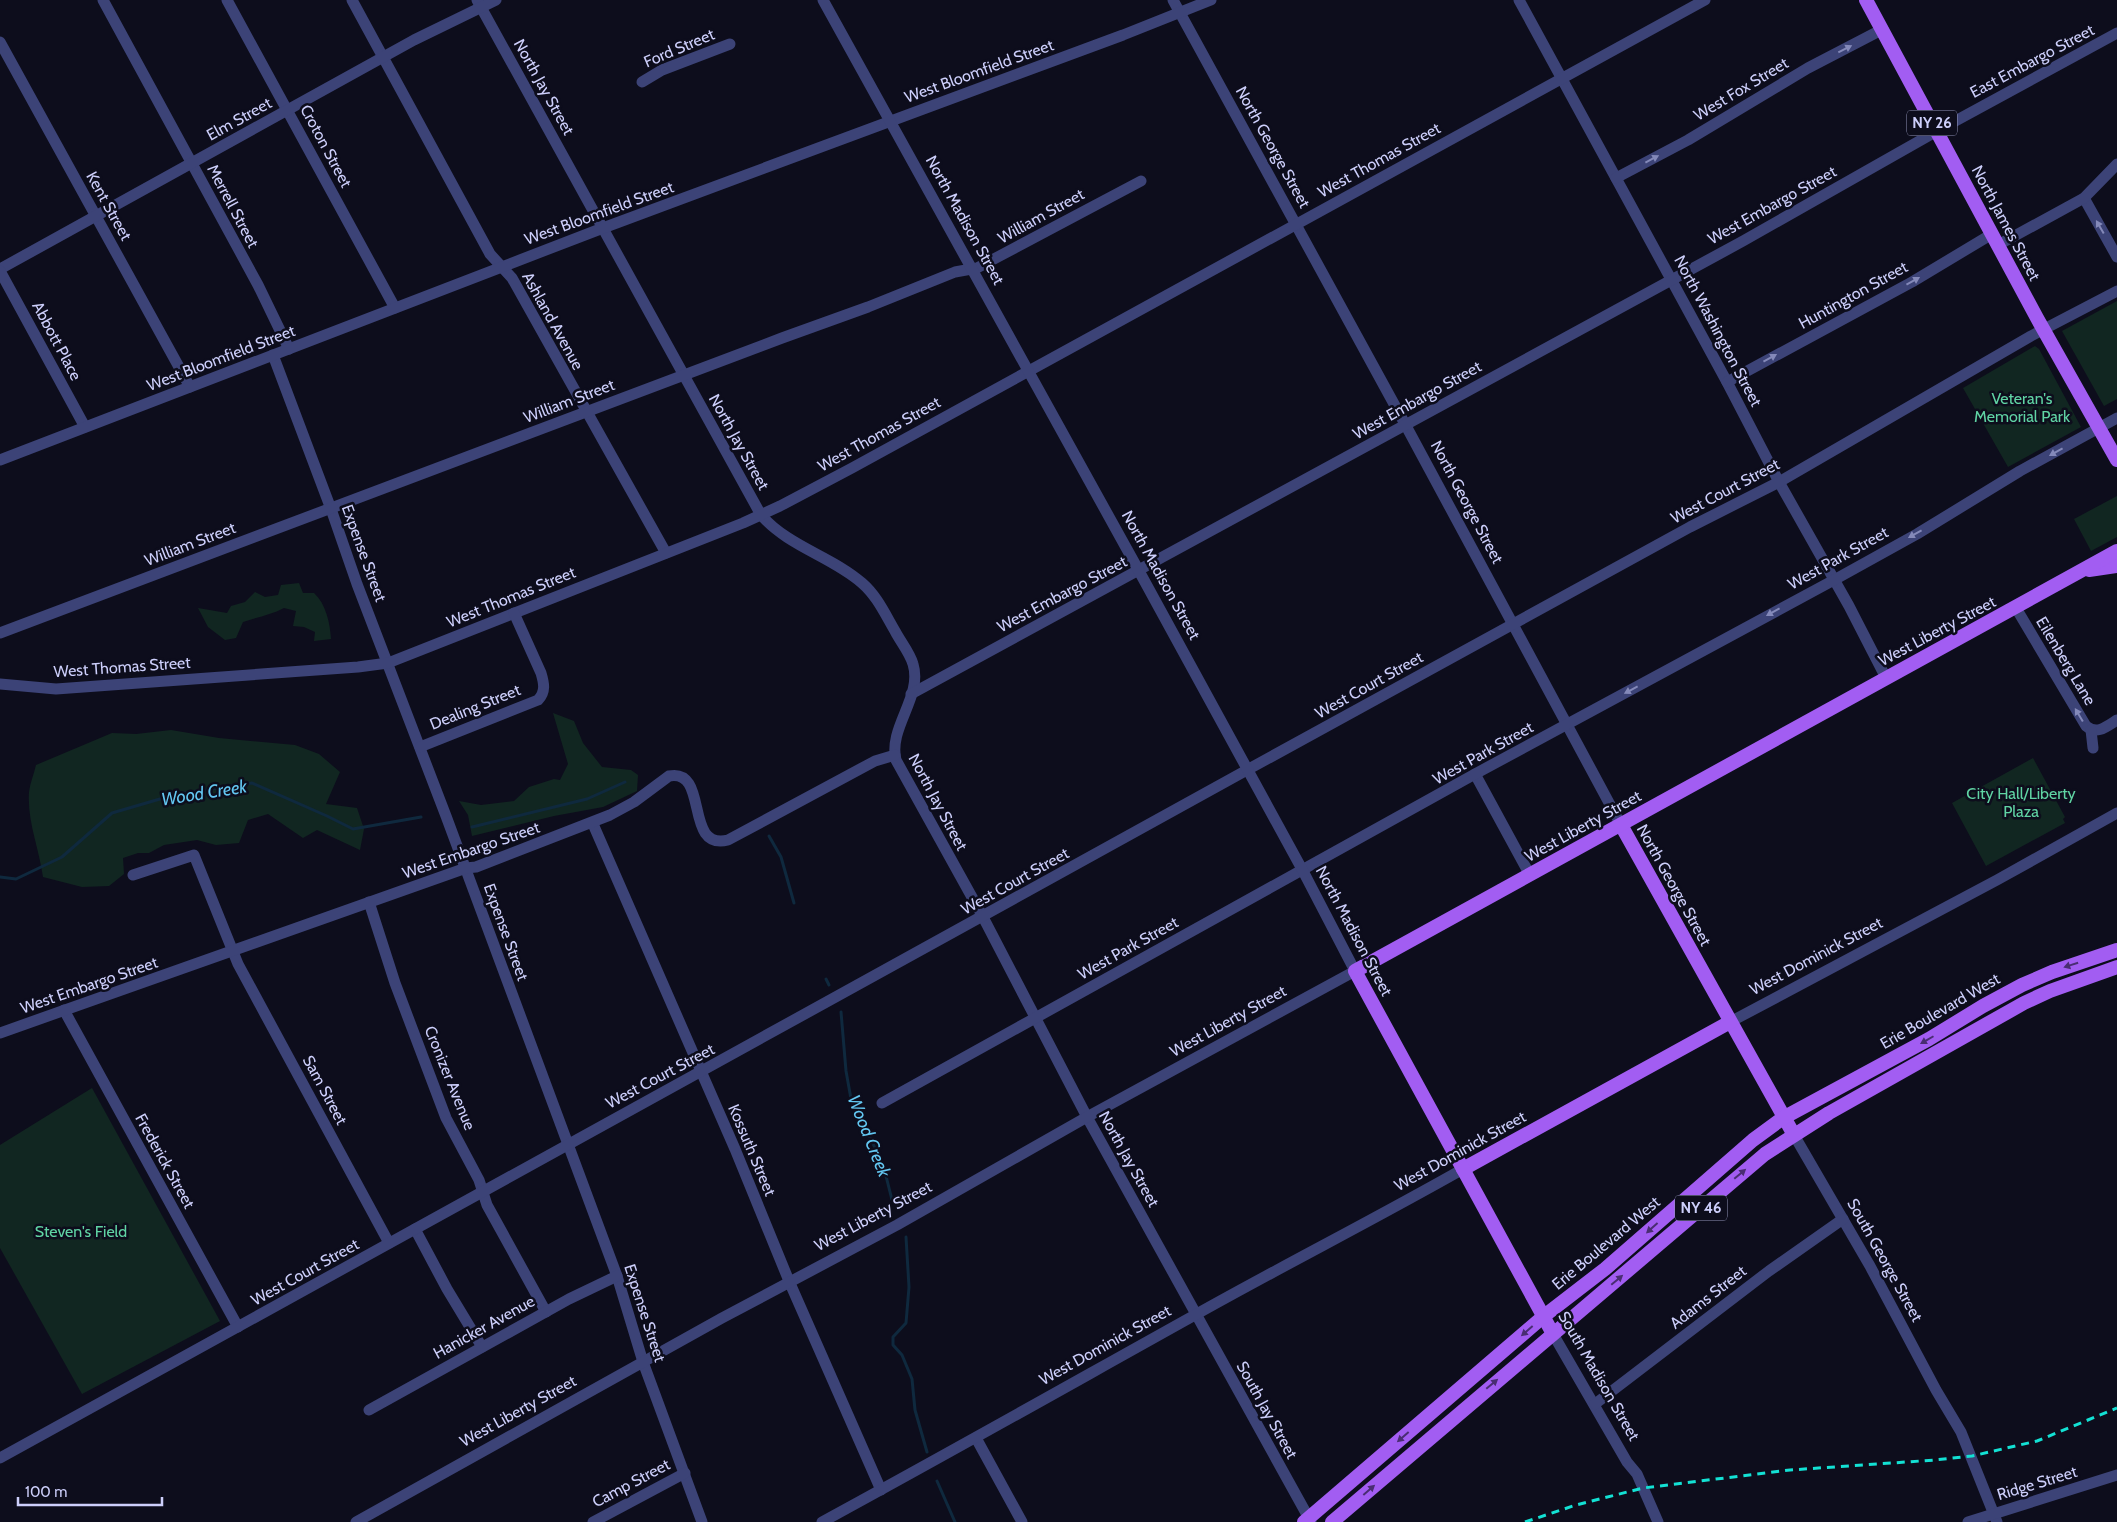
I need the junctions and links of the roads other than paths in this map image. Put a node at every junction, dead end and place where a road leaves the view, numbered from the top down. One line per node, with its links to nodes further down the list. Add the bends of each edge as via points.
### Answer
1 (103, 0): 23 (street, Merrell Street)
2 (227, 0): 20 (street, Croton Street)
3 (352, 0): 17 (street, Ashland Avenue)
4 (496, 0): 11 (street, Elm Street)
5 (823, 0): 21 (street, North Madison Street)
6 (1173, 0): 12 (street, North George Street)
7 (1211, 0): 12 (street, West Bloomfield Street)
8 (1519, 0): 18 (street, North Washington Street)
9 (1705, 0): 18 (street, West Thomas Street)
10 (1866, 0): 13 (main road, North James Street / NY 26)
11 (479, 3): 17 (street, Elm Street); 30 (street, North Jay Street)
12 (1180, 13): 21 (street, West Bloomfield Street); 29 (street, North George Street)
13 (1883, 29): 22 (main road, North James Street / NY 26); 25 (street, West Fox Street, one-way to 13)
14 (2117, 34): 22 (street, East Embargo Street)
15 (0, 42): 28 (street, Kent Street)
16 (730, 44): 19 (street, Ford Street, via 662,70)
17 (384, 57): 20 (street, Elm Street); 33 (street, Ashland Avenue, via 490,254)
18 (1562, 78): 25 (street, North Washington Street); 29 (street, West Thomas Street)
19 (642, 82)
20 (288, 110): 23 (street, Elm Street); 38 (street, Croton Street)
21 (890, 121): 30 (street, West Bloomfield Street); 34 (street, North Madison Street)
22 (1937, 130): 31 (main road, North James Street / NY 26); 36 (street, West Embargo Street, via 1874,168)
23 (192, 163): 28 (street, Elm Street); 40 (street, Merrell Street)
24 (2117, 164): 27 (street, Huntington Street)
25 (1616, 178): 36 (street, North Washington Street)
26 (1140, 181): 34 (street, William Street, via 989,263)
27 (2084, 198): 31 (street, Huntington Street); 32 (street, one-way to 27)
28 (96, 216): 35 (street, Elm Street); 45 (street, Kent Street)
29 (1295, 224): 42 (street, West Thomas Street); 48 (street, North George Street)
30 (603, 228): 33 (street, West Bloomfield Street); 43 (street, North Jay Street)
31 (1995, 240): 39 (main road, North James Street / NY 26); 44 (street, Huntington Street, one-way to 31)
32 (2117, 257)
33 (502, 267): 38 (street, West Bloomfield Street); 46 (street, Ashland Avenue, via 512,278)
34 (972, 268): 42 (street, North Madison Street); 43 (street, William Street)
35 (0, 270): 49 (street, Abbott Place)
36 (1671, 278): 44 (street, North Washington Street); 48 (street, West Embargo Street)
37 (2117, 291): 39 (street, West Court Street)
38 (394, 308): 40 (street, West Bloomfield Street)
39 (2043, 330): 50 (main road, North James Street / NY 26); 53 (street, West Court Street)
40 (290, 349): 41 (street, West Bloomfield Street)
41 (273, 355): 45 (street, West Bloomfield Street); 54 (street, Expense Street)
42 (1029, 371): 55 (street, West Thomas Street); 59 (street, North Madison Street)
43 (683, 376): 46 (street, William Street); 55 (street, North Jay Street)
44 (1728, 382): 53 (street, North Washington Street)
45 (190, 387): 49 (street, West Bloomfield Street)
46 (586, 412): 54 (street, William Street); 57 (street, Ashland Avenue)
47 (2117, 418): 50 (street, West Park Street)
48 (1405, 424): 59 (street, West Embargo Street); 64 (street, North George Street)
49 (85, 427): 51 (street, West Bloomfield Street)
50 (2098, 428): 52 (main road, North James Street / NY 26); 61 (street, West Park Street, one-way to 61)
51 (0, 460)
52 (2117, 460)
53 (1779, 482): 61 (street, North Washington Street); 64 (street, West Court Street, via 1690,527)
54 (331, 509): 65 (street, William Street); 66 (street, Expense Street, via 356,584)
55 (762, 515): 57 (street, West Thomas Street); 69 (street, North Jay Street, via 793,542 848,573 870,590 913,664 915,680)
56 (2117, 551): 60 (main road, West Liberty Street)
57 (666, 553): 63 (street, West Thomas Street)
58 (2117, 566): 60 (main road)
59 (1139, 571): 69 (street, West Embargo Street); 76 (street, North Madison Street)
60 (2081, 571): 62 (main road, West Liberty Street)
61 (1834, 580): 67 (street, North Washington Street); 71 (street, West Park Street, one-way to 71)
62 (2016, 608): 67 (main road, West Liberty Street); 72 (street, Eilenberg Lane, one-way to 62)
63 (514, 614): 66 (street, West Thomas Street); 73 (street, Dealing Street, via 541,673 544,683 542,695 538,700)
64 (1513, 626): 71 (street, North George Street); 76 (street, West Court Street)
65 (0, 633)
66 (388, 663): 68 (street, West Thomas Street, via 56,690); 73 (street, Expense Street)
67 (1886, 678): 80 (main road, West Liberty Street)
68 (0, 684)
69 (911, 694): 75 (street, North Jay Street, via 895,741)
70 (2117, 720): 72 (street, Eilenberg Lane, via 2098,731)
71 (1566, 725): 77 (street, West Park Street); 80 (street, North George Street)
72 (2091, 730): 74 (street)
73 (420, 746): 81 (street, Expense Street)
74 (2093, 748)
75 (895, 755): 79 (street, West Embargo Street, via 876,761 718,843 704,832 691,787 686,780 674,775); 86 (street, North Jay Street)
76 (1246, 770): 82 (street, North Madison Street); 86 (street, West Court Street)
77 (1475, 774): 82 (street, West Park Street); 83 (street)
78 (2117, 813): 93 (street, West Dominick Street)
79 (593, 824): 81 (street, West Embargo Street); 95 (street, Kossuth Street)
80 (1621, 825): 83 (main road, West Liberty Street); 93 (main road, North George Street)
81 (466, 868): 85 (street, West Embargo Street); 100 (street, Expense Street)
82 (1303, 871): 90 (street, North Madison Street); 92 (street, West Park Street)
83 (1530, 874): 90 (main road, West Liberty Street)
84 (133, 876): 88 (street, Sam Street, via 194,855)
85 (369, 902): 88 (street, West Embargo Street); 102 (street, Cronizer Avenue, via 395,983 446,1118)
86 (983, 917): 92 (street, North Jay Street); 95 (street, West Court Street)
87 (2117, 950): 98 (main road, Erie Boulevard West / NY 46, one-way to 98, via 2022,985)
88 (232, 952): 91 (street, West Embargo Street); 105 (street, Sam Street)
89 (2117, 967): 99 (main road, NY 46, via 2024,1003)
90 (1355, 970): 97 (street, West Liberty Street); 101 (main road, North Madison Street)
91 (64, 1010): 94 (street, West Embargo Street); 111 (street, Frederick Street)
92 (1036, 1017): 96 (street, West Park Street); 97 (street, North Jay Street)
93 (1730, 1022): 98 (main road, South George Street); 101 (main road, West Dominick Street)
94 (0, 1033)
95 (701, 1073): 100 (street, West Court Street); 107 (street, Kossuth Street)
96 (882, 1103)
97 (1087, 1117): 107 (street, West Liberty Street, via 897,1225); 109 (street, North Jay Street)
98 (1783, 1118): 99 (main road, South George Street); 110 (main road, Erie Boulevard West / NY 46, one-way to 110, via 1606,1269)
99 (1794, 1135): 103 (street, South George Street); 112 (main road, NY 46, one-way to 99, via 1765,1154)
100 (568, 1145): 102 (street, West Court Street); 106 (street, Expense Street)
101 (1464, 1169): 109 (street, West Dominick Street); 110 (main road, South Madison Street)
102 (483, 1192): 104 (street, West Court Street); 108 (street, Cronizer Avenue, via 487,1205)
103 (1843, 1219): 115 (street, Adams Street, via 1769,1271); 122 (street, South George Street, via 1960,1432)
104 (415, 1229): 105 (street, West Court Street); 113 (street)
105 (390, 1243): 111 (street, West Court Street)
106 (617, 1276): 108 (street, Hanicker Avenue); 114 (street, Expense Street)
107 (789, 1281): 114 (street, West Liberty Street); 121 (street, Kossuth Street)
108 (546, 1312): 113 (street, Hanicker Avenue)
109 (1196, 1314): 117 (street, West Dominick Street); 123 (street, South Jay Street)
110 (1544, 1316): 112 (main road, South Madison Street); 123 (main road, Erie Boulevard West / NY 46, one-way to 123)
111 (238, 1327): 118 (street, West Court Street)
112 (1553, 1334): 115 (street, South Madison Street); 129 (main road, NY 46, one-way to 112)
113 (482, 1348): 116 (street, Hanicker Avenue)
114 (643, 1362): 119 (street, Expense Street); 124 (street, West Liberty Street)
115 (1595, 1404): 130 (street, South Madison Street, via 1637,1474)
116 (369, 1410)
117 (976, 1438): 121 (street, West Dominick Street); 128 (street)
118 (0, 1458)
119 (685, 1472): 125 (street, Camp Street); 126 (street, Expense Street)
120 (2117, 1475): 122 (street, Ridge Street)
121 (881, 1490): 127 (street, West Dominick Street)
122 (1996, 1518): 131 (street, Ridge Street)
123 (1308, 1521)
124 (356, 1522)
125 (593, 1522)
126 (702, 1522)
127 (822, 1522)
128 (1022, 1522)
129 (1332, 1522)
130 (1658, 1522)
131 (1968, 1522)

